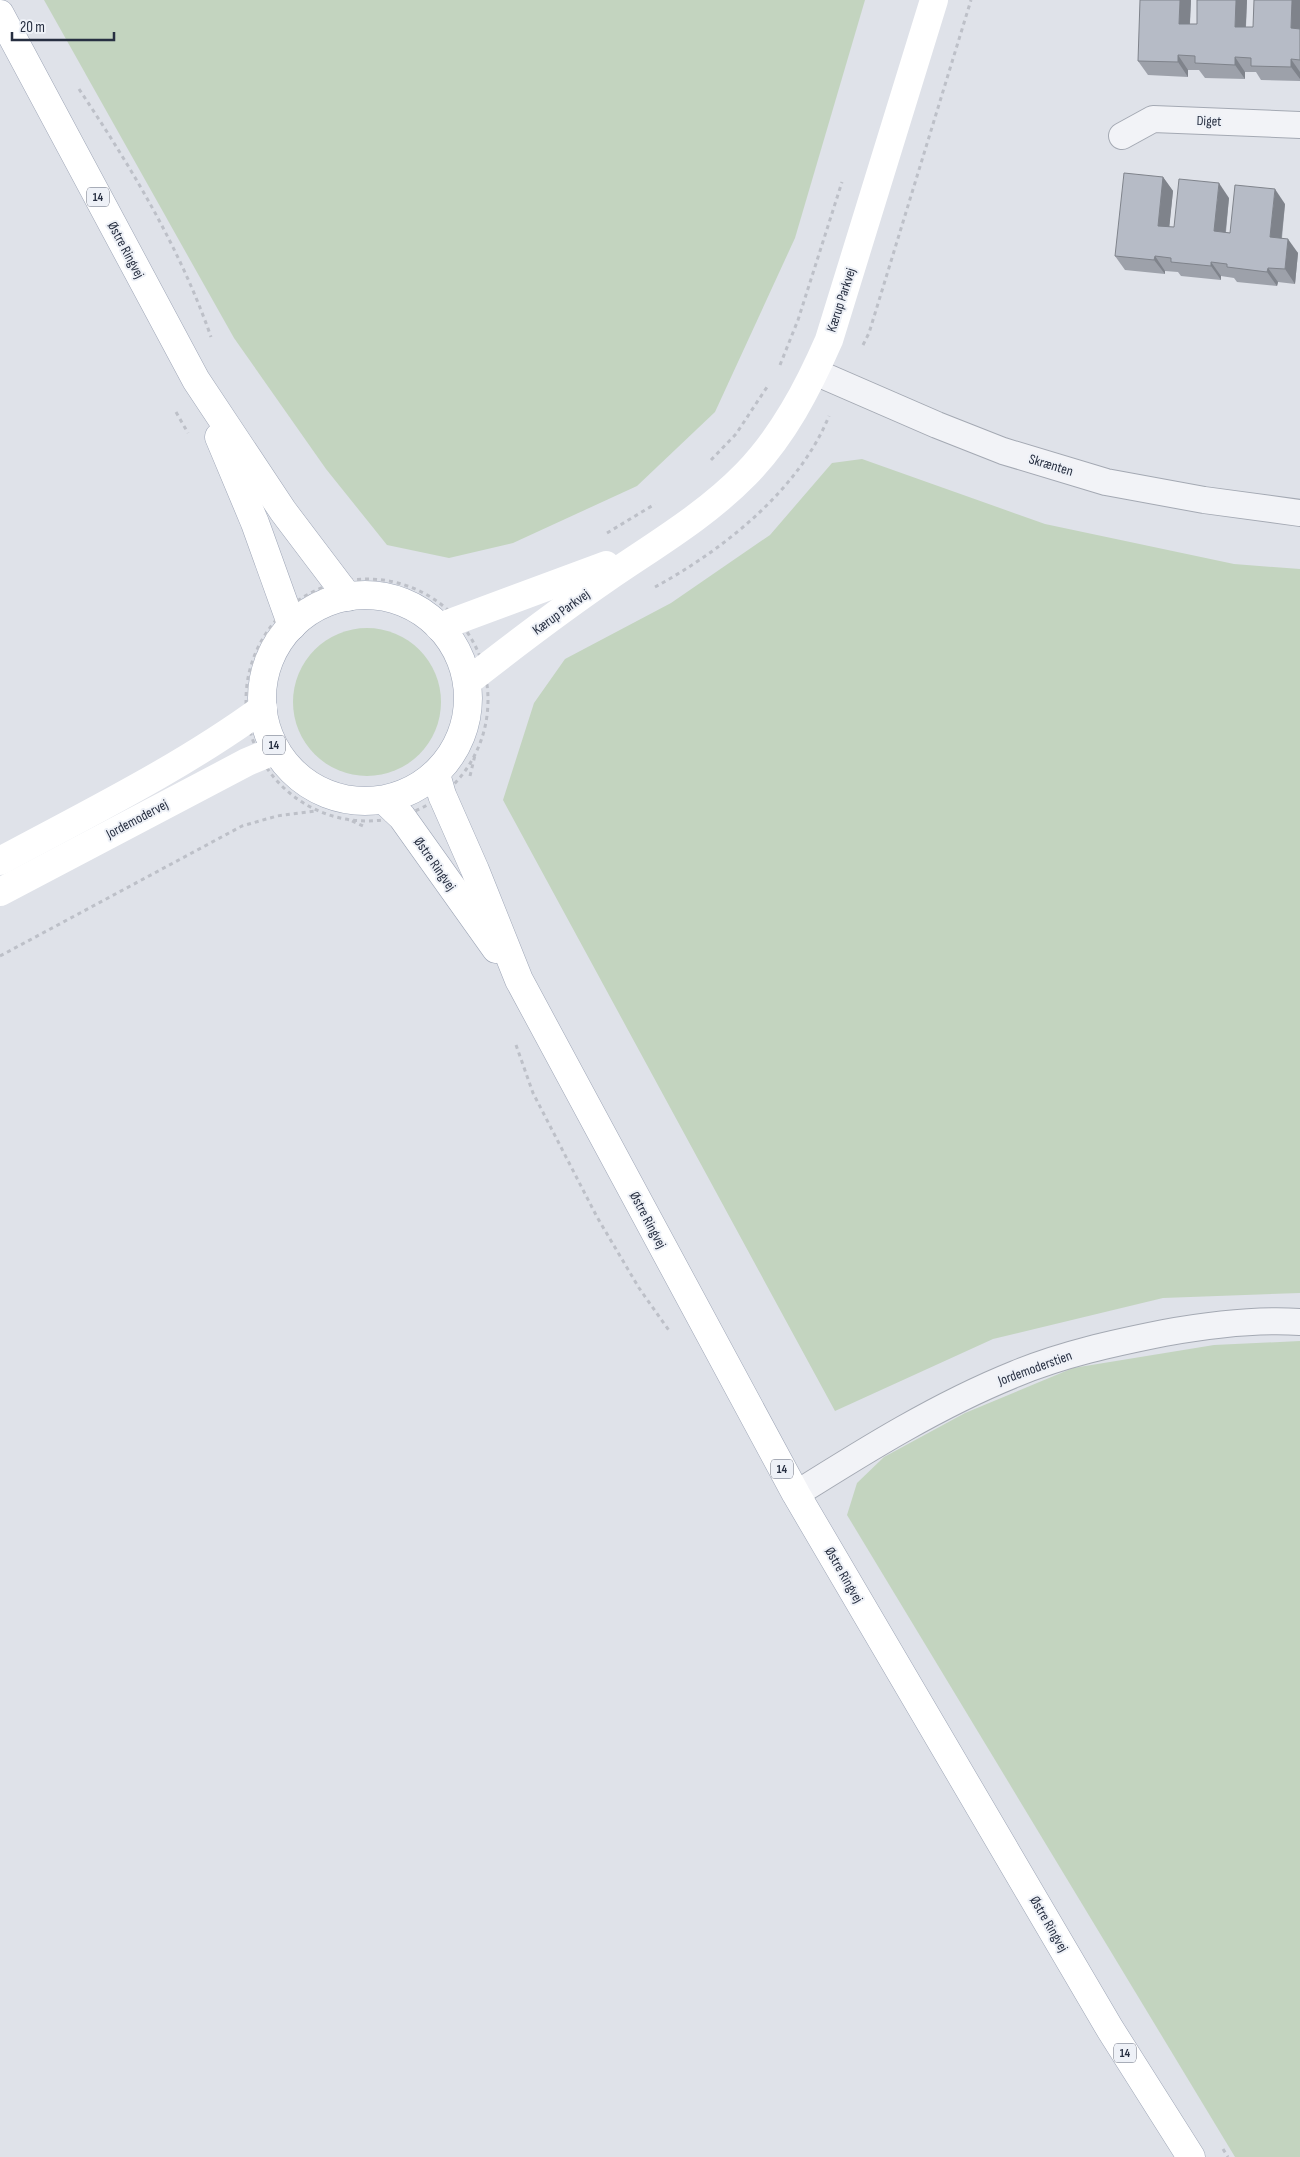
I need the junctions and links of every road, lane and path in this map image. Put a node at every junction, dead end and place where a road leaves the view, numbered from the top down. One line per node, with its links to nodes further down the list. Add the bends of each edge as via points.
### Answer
1 (934, 0): 8 (main road, Kærup Parkvej, via 840,307)
2 (0, 14): 10 (main road, Østre Ringvej / 14)
3 (76, 85): 7 (path, via 119,149 181,261)
4 (1300, 125): 5 (street, Diget, via 1153,119)
5 (1122, 136)
6 (843, 179): 9 (path, via 798,320)
7 (212, 339)
8 (815, 372): 16 (street, Skrænten, via 986,444 1106,482); 18 (main road, Kærup Parkvej, via 793,411 747,472 700,516)
9 (776, 373)
10 (196, 380): 21 (main road, Østre Ringvej / 14, via 283,511); 24 (main road, Østre Ringvej / 14, via 255,523)
11 (772, 380): 14 (path, via 736,434)
12 (176, 411): 13 (path)
13 (189, 436)
14 (705, 466)
15 (661, 501): 17 (path)
16 (1300, 513)
17 (605, 535)
18 (656, 544): 25 (main road, Kærup Parkvej, via 574,578); 28 (main road, Kærup Parkvej)
19 (364, 575): 20 (path)
20 (370, 579): 21 (path); 22 (path, via 403,584)
21 (343, 590): 24 (main road, 14, via 318,607); 24 (path, via 310,593); 25 (main road, 14, via 398,600)
22 (432, 598): 23 (path); 25 (path)
23 (441, 598)
24 (289, 618): 27 (path, via 276,620); 29 (main road, 14, via 268,664)
25 (448, 623): 28 (main road, 14, via 457,652); 28 (path, via 474,642)
26 (263, 629): 27 (path)
27 (258, 645): 29 (path, via 246,689)
28 (476, 675): 31 (main road, 14, via 463,731); 31 (path, via 488,704 482,738 466,770)
29 (255, 714): 30 (path); 30 (main road, 14, via 270,737); 34 (main road, Jordemodervej, via 217,741 121,796)
30 (268, 754): 32 (main road, 14, via 319,791); 33 (path, via 283,788); 35 (main road, Jordemodervej, via 247,762)
31 (439, 784): 32 (main road, 14, via 409,792); 32 (path, via 423,808); 37 (main road, Østre Ringvej / 14)
32 (393, 808): 33 (path, via 366,822 340,819); 37 (main road, Østre Ringvej / 14)
33 (315, 810): 36 (path, via 242,826)
34 (0, 860)
35 (0, 892)
36 (0, 956)
37 (519, 980): 39 (main road, Østre Ringvej / 14)
38 (1300, 1322): 39 (street, Jordemoderstien, via 1241,1323 1186,1329 1072,1354 952,1402)
39 (796, 1494): 40 (main road, Østre Ringvej / 14, via 1106,2021)
40 (1190, 2157)

